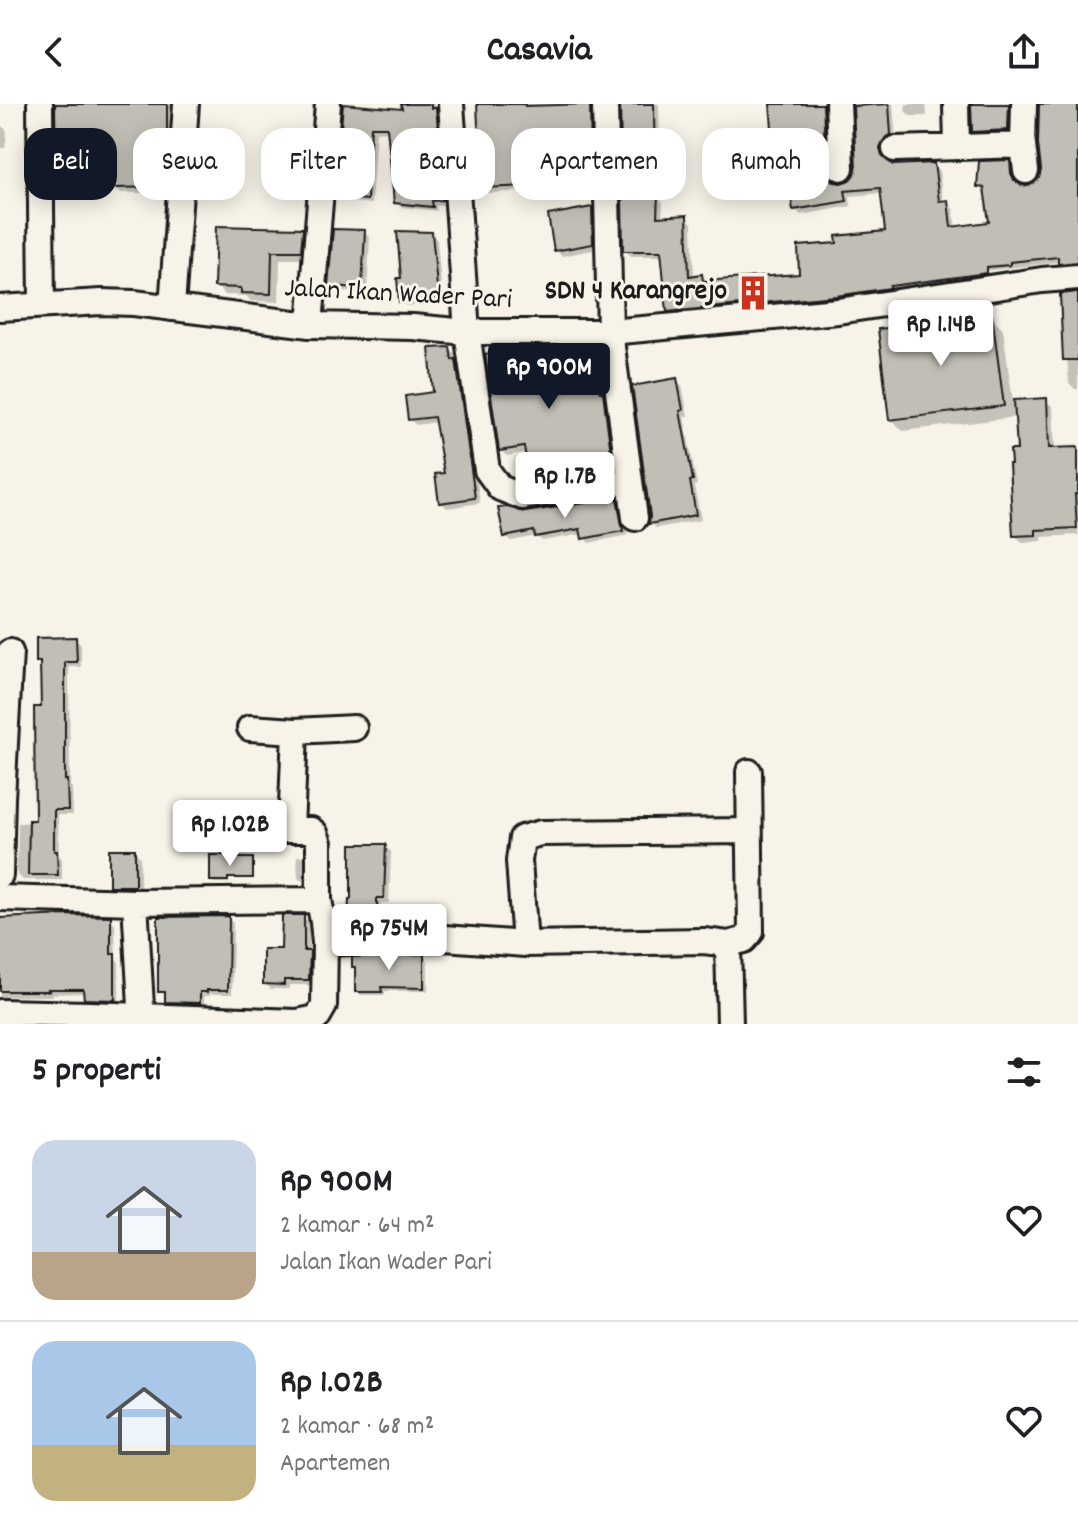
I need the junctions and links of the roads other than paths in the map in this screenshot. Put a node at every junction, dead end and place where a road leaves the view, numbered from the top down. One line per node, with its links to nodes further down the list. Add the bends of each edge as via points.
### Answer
1 (40, 104): 15 (street)
2 (186, 104): 17 (street)
3 (328, 104): 18 (street)
4 (451, 104): 19 (street)
5 (605, 104): 20 (street)
6 (838, 104): 12 (street)
7 (956, 104): 10 (street)
8 (1024, 104): 9 (street)
9 (1023, 145): 10 (street); 13 (street)
10 (957, 147): 11 (street)
11 (895, 149)
12 (841, 168)
13 (1026, 171)
14 (1078, 277): 20 (street, Jalan Ikan Wader Pari, via 838,311)
15 (42, 305): 16 (street, Jalan Ikan Wader Pari); 17 (street, Jalan Ikan Wader Pari)
16 (0, 308)
17 (172, 308): 18 (street, Jalan Ikan Wader Pari)
18 (310, 325): 19 (street, Jalan Ikan Wader Pari)
19 (467, 332): 20 (street, Jalan Ikan Wader Pari); 21 (street, via 487,470 500,488 523,497)
20 (610, 332): 21 (street)
21 (630, 481): 22 (street)
22 (635, 518)
23 (10, 652): 24 (street)
24 (3, 687): 29 (street)
25 (250, 728): 27 (street)
26 (354, 728): 27 (street)
27 (295, 731): 31 (street)
28 (749, 772): 32 (street)
29 (1, 798): 33 (street)
30 (264, 830): 31 (street)
31 (291, 830): 35 (street, via 311,830 318,838)
32 (749, 831): 38 (street, via 541,833 522,838); 39 (street, via 751,932)
33 (0, 875)
34 (0, 898): 36 (street)
35 (319, 900): 36 (street); 37 (street)
36 (135, 902): 42 (street)
37 (325, 943): 38 (street, via 444,938); 43 (street, via 324,1006 317,1018)
38 (525, 944): 39 (street)
39 (728, 944): 44 (street)
40 (0, 1012): 41 (street)
41 (30, 1019): 42 (street)
42 (142, 1020): 43 (street)
43 (243, 1022)
44 (730, 1024)

